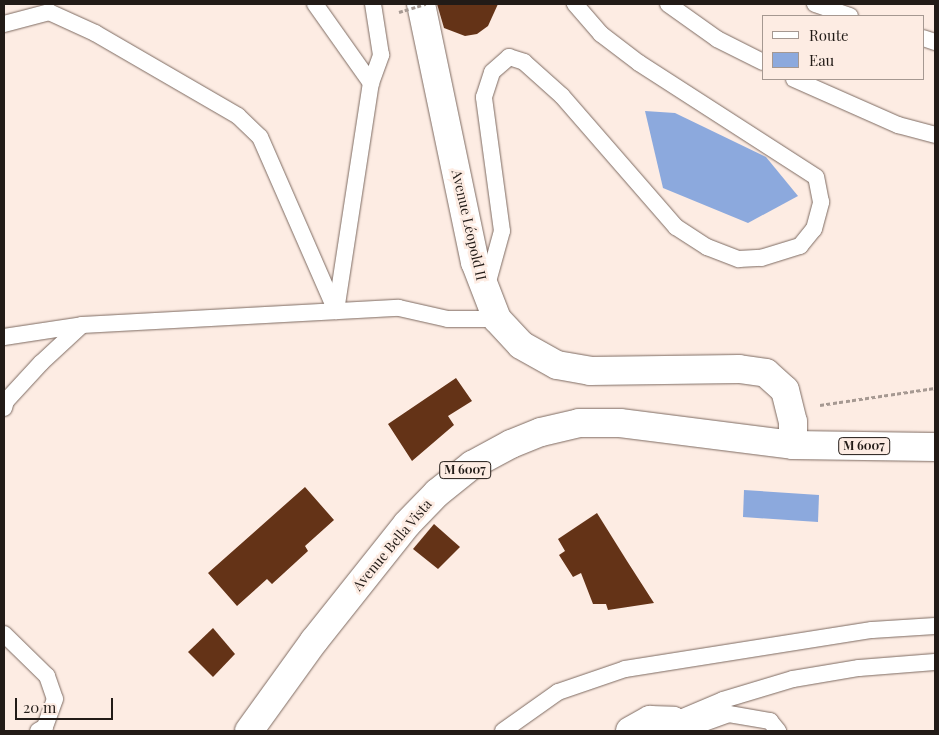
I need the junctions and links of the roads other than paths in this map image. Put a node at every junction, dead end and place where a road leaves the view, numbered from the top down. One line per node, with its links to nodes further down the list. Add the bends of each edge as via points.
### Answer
1 (315, 4): 11 (lane)
2 (372, 4): 11 (lane, via 381,54)
3 (574, 4): 13 (lane, via 601,34 639,63 816,177 821,202 814,229 800,246 761,258 739,259 707,247 676,227 562,96 524,62 509,57 492,72 484,96 502,231)
4 (668, 4): 9 (lane, via 717,39)
5 (815, 4): 7 (lane)
6 (410, 8): 13 (main road, Avenue Léopold II)
7 (847, 15)
8 (4, 24): 14 (lane, via 49,12 94,33 238,116 260,138)
9 (762, 62)
10 (796, 80): 12 (lane, via 898,124)
11 (371, 83): 14 (lane)
12 (935, 135)
13 (485, 294): 15 (main road, Avenue Léopold II)
14 (336, 311): 15 (lane, via 399,308 448,319); 16 (lane)
15 (497, 319): 19 (main road, Avenue Léopold II, via 521,345 558,365 590,371 739,369 766,373 785,390 791,408)
16 (82, 325): 17 (lane); 18 (lane, via 41,363 6,401)
17 (4, 337)
18 (4, 408)
19 (793, 445): 20 (main road, M 6007); 27 (main road, Avenue Bella Vista / M 6007, via 663,426 587,423 541,432 472,465 437,493 407,524)
20 (935, 447)
21 (935, 626): 28 (lane, via 872,630 625,669 558,692)
22 (4, 634): 26 (lane, via 46,676 55,699 45,727)
23 (935, 662): 25 (lane, via 859,668 793,679 723,700)
24 (718, 726): 25 (lane); 30 (lane, via 729,714 770,721)
25 (679, 728): 29 (main road, via 650,720)
26 (38, 731)
27 (248, 731)
28 (503, 731)
29 (630, 731)
30 (778, 731)

